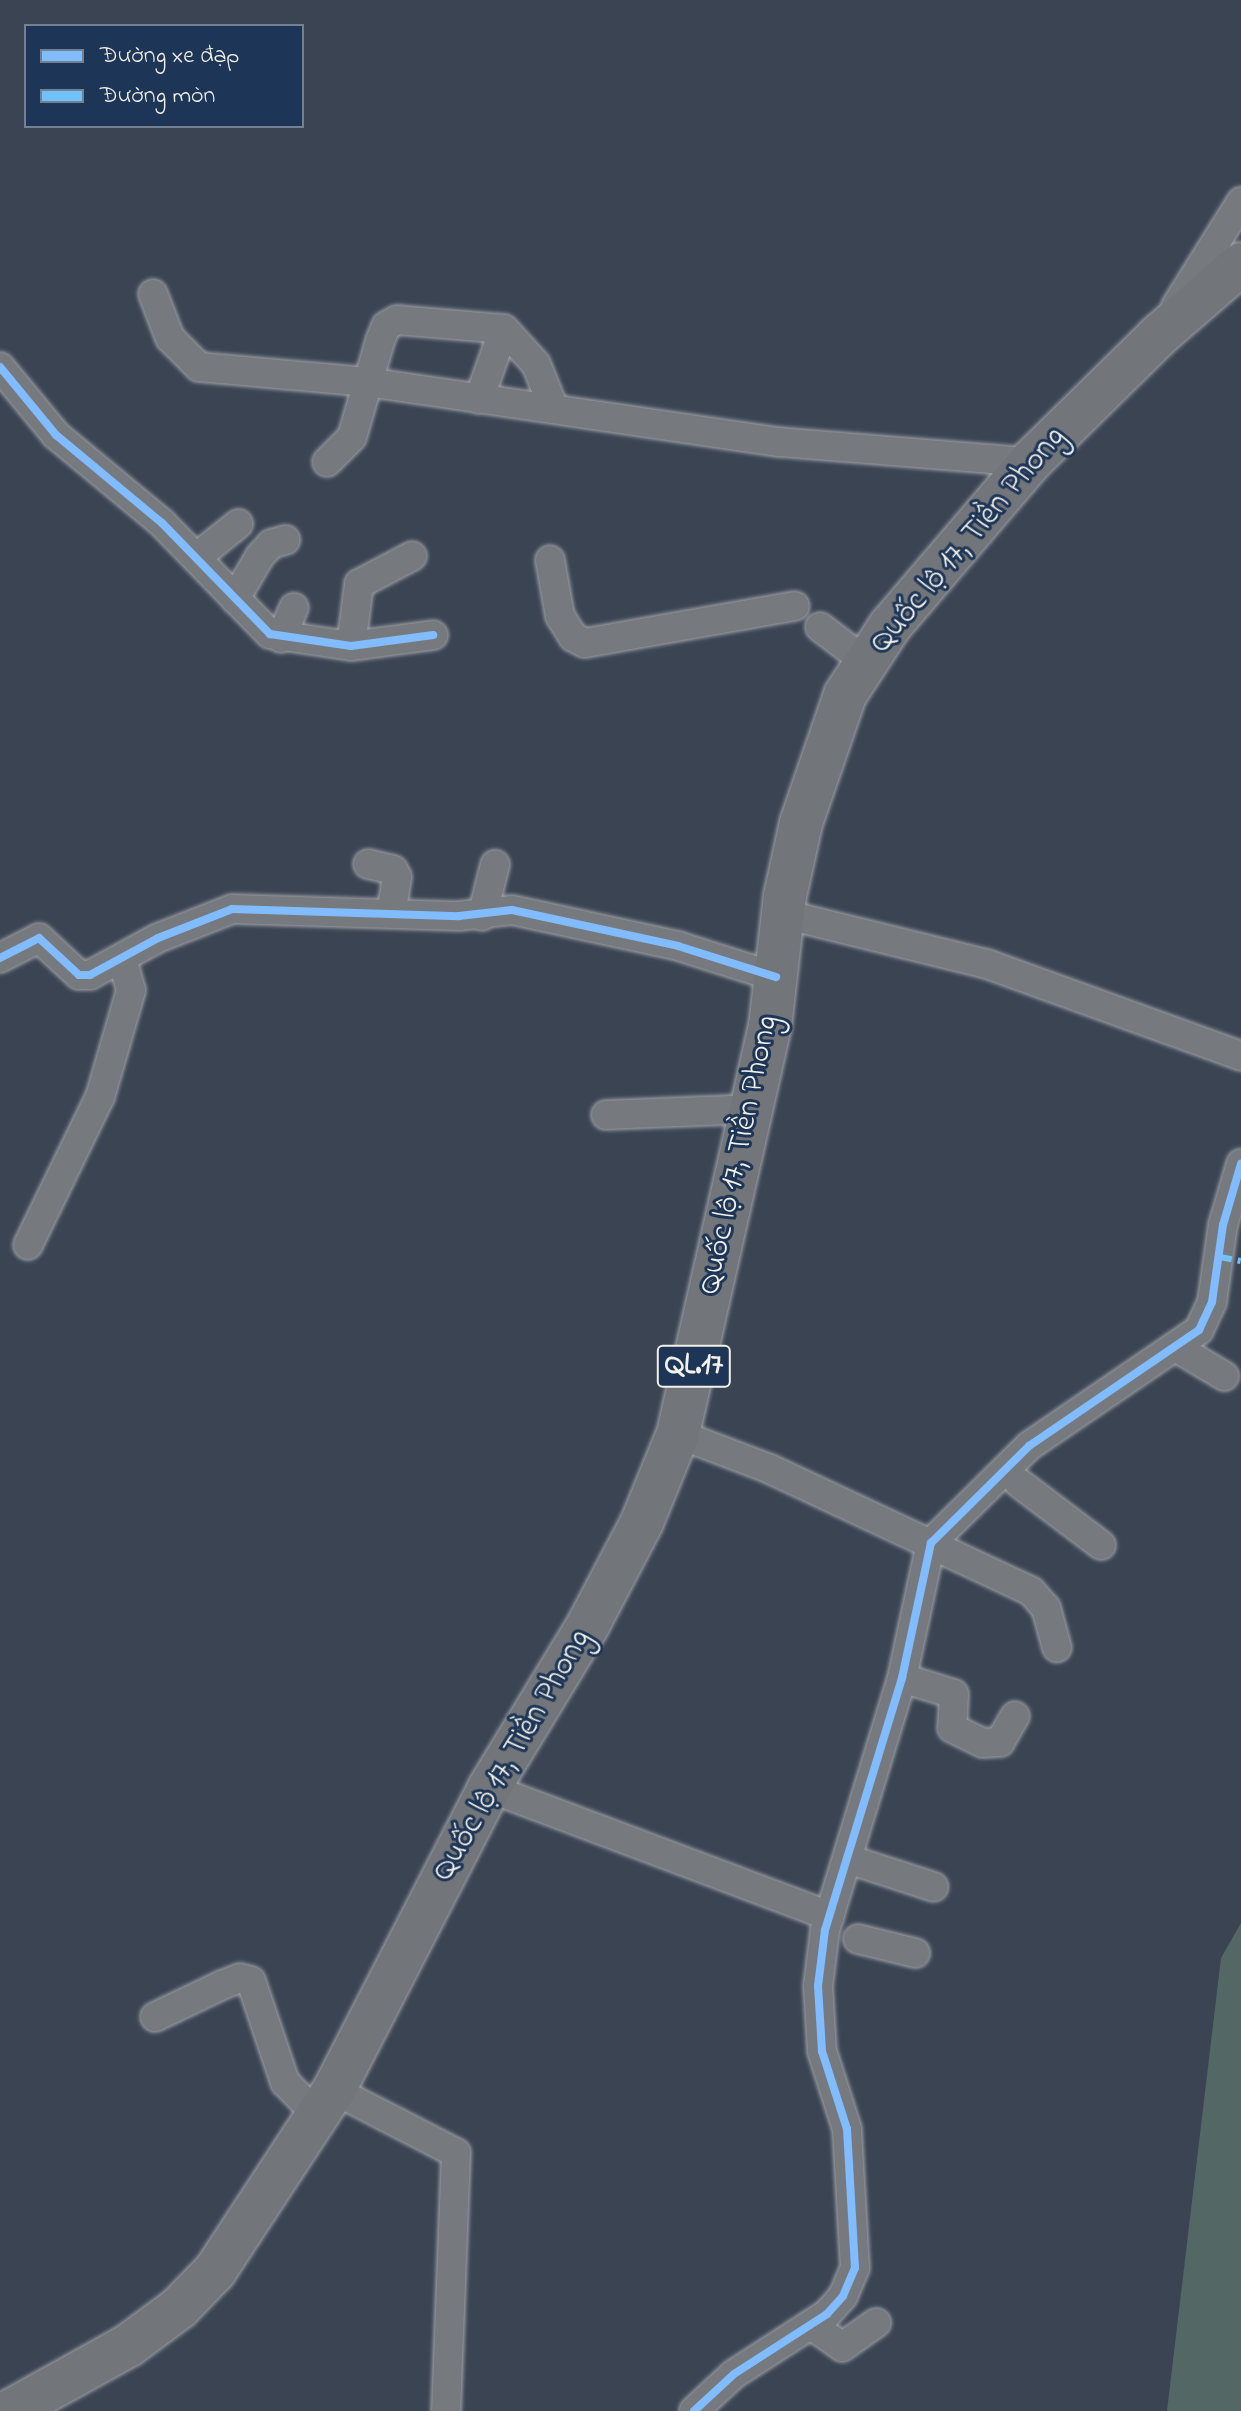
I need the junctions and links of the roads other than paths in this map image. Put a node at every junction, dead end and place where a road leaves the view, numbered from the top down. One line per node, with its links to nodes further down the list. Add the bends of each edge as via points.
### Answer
1 (1241, 202): 6 (street)
2 (1241, 264): 6 (highway, Quốc lộ 17, Tiền Phong / QL.17)
3 (1241, 287): 30 (highway, Quốc lộ 17, Tiền Phong, via 1041,473 876,670 828,783)
4 (153, 294): 8 (street, via 170,338 199,367)
5 (504, 329): 8 (street, via 397,320 386,326); 9 (street); 10 (street, via 536,364)
6 (1158, 336): 12 (highway, Quốc lộ 17, Tiền Phong / QL.17)
7 (0, 367): 16 (street, via 56,435)
8 (367, 382): 9 (street); 11 (street, via 352,437)
9 (479, 399): 10 (street)
10 (554, 409): 12 (street, via 779,442)
11 (327, 462)
12 (1030, 462): 25 (highway, Quốc lộ 17, Tiền Phong / QL.17, via 890,626)
13 (238, 524): 16 (street)
14 (285, 540): 18 (street, via 271,544 260,556)
15 (412, 556): 24 (street, via 359,584)
16 (197, 557): 18 (street)
17 (550, 560): 19 (street, via 560,616 573,637 585,643)
18 (235, 599): 23 (street, via 253,622)
19 (795, 606)
20 (294, 608): 23 (street)
21 (820, 627): 25 (street)
22 (433, 635): 24 (street)
23 (281, 638): 24 (street)
24 (351, 646)
25 (866, 662): 30 (highway, Quốc lộ 17, Tiền Phong / QL.17, via 845,695 819,761)
26 (368, 864): 28 (street, via 383,866 397,877)
27 (495, 865): 29 (street)
28 (391, 913): 29 (street); 32 (street, via 232,909)
29 (482, 916): 33 (street, via 512,910 536,913 678,946)
30 (793, 916): 33 (highway, Quốc lộ 17, Tiền Phong / QL.17); 34 (street, via 987,964); 41 (highway, Quốc lộ 17, Tiền Phong, via 755,1215)
31 (0, 958): 32 (street, via 39,938 79,975)
32 (122, 958): 38 (street, via 131,990 100,1097)
33 (776, 977): 35 (highway, Quốc lộ 17, Tiền Phong / QL.17)
34 (1241, 1056)
35 (753, 1109): 36 (street); 41 (highway, Quốc lộ 17, Tiền Phong / QL.17)
36 (606, 1115)
37 (1241, 1164): 39 (street, via 1223,1225 1212,1302 1199,1330)
38 (28, 1245)
39 (1177, 1348): 40 (street); 42 (street)
40 (1224, 1376)
41 (686, 1437): 43 (street); 48 (highway, Quốc lộ 17, Tiền Phong / QL.17)
42 (1011, 1475): 43 (street); 44 (street)
43 (931, 1543): 45 (street, via 1031,1591 1046,1608); 46 (street)
44 (1101, 1545)
45 (1057, 1648)
46 (902, 1678): 47 (street, via 954,1694 952,1728 983,1743 1000,1742); 49 (street)
47 (1015, 1716)
48 (500, 1792): 51 (street, via 714,1873); 54 (highway, Quốc lộ 17, Tiền Phong / QL.17)
49 (848, 1859): 50 (street); 51 (street)
50 (934, 1887)
51 (837, 1930): 52 (street); 56 (street, via 818,1986 822,2051 847,2129 855,2268 843,2296)
52 (915, 1953)
53 (155, 2017): 54 (street, via 240,1978 251,1981 285,2082)
54 (334, 2101): 57 (highway, Quốc lộ 17, Tiền Phong / QL.17, via 215,2271 179,2308 129,2345); 58 (highway, Quốc lộ 17, Tiền Phong, via 223,2298 154,2356); 59 (street, via 456,2153)
55 (876, 2323): 56 (street, via 842,2347)
56 (811, 2325): 60 (street, via 734,2374)
57 (10, 2411)
58 (53, 2411)
59 (446, 2411)
60 (694, 2411)

